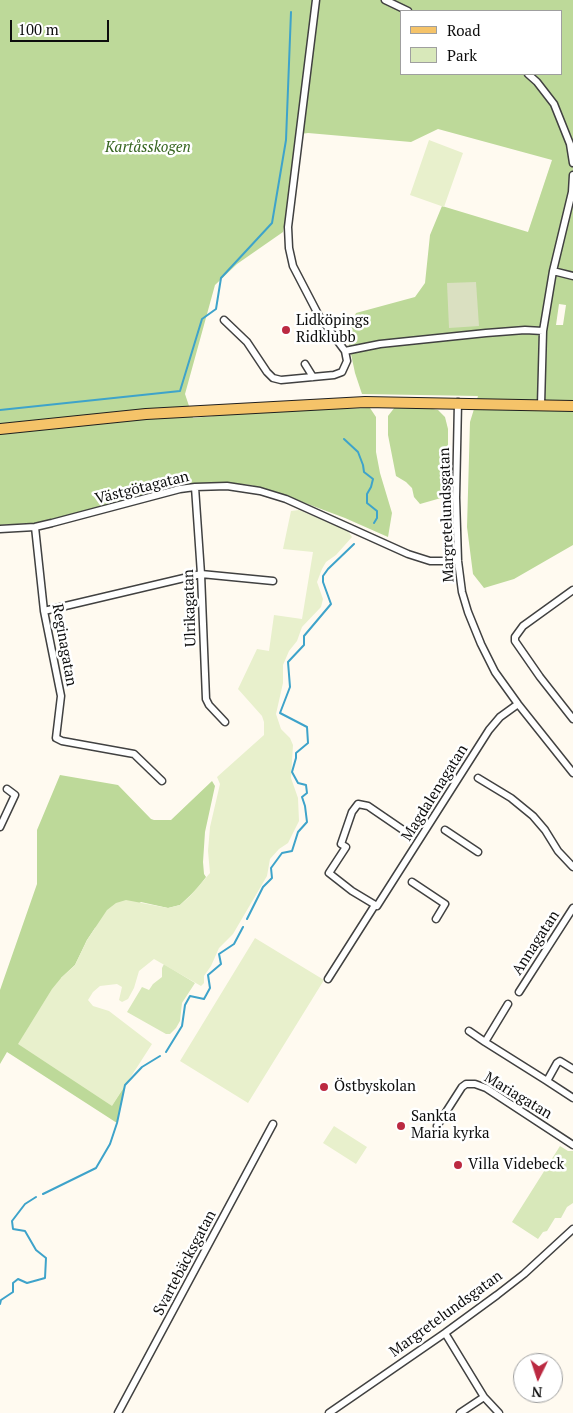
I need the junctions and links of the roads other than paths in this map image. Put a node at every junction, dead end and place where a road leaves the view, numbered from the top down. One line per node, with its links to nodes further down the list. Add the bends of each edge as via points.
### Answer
1 (316, 0): 11 (street, via 288,227 293,266 319,316)
2 (385, 0): 3 (street)
3 (406, 10)
4 (529, 75): 5 (street, via 554,104 570,144)
5 (573, 163)
6 (573, 175): 7 (street)
7 (553, 271): 8 (street); 10 (street)
8 (573, 276)
9 (224, 320): 13 (street, via 247,342 273,378)
10 (544, 331): 11 (street, via 477,334 380,344); 15 (street)
11 (346, 351): 13 (street, via 347,361 342,372)
12 (305, 364): 13 (street)
13 (312, 377)
14 (458, 402): 15 (main road); 17 (main road, via 247,407); 21 (street, Margretelundsgatan)
15 (541, 405): 16 (main road)
16 (573, 406)
17 (0, 429)
18 (195, 487): 19 (street, Västgötagatan); 21 (street, Västgötagatan, via 241,487 272,494 408,554 430,561); 22 (street, Ulrikagatan)
19 (35, 526): 20 (street, Västgötagatan); 25 (street, Reginagatan)
20 (0, 528)
21 (458, 561): 26 (street, Margretelundsgatan, via 462,592 480,644)
22 (201, 574): 23 (street); 25 (street); 28 (street, Ulrikagatan, via 206,699)
23 (273, 581)
24 (573, 590): 27 (street, via 523,626 516,633 515,641)
25 (44, 611): 31 (street, Reginagatan, via 61,696 56,738 137,755)
26 (518, 704): 29 (street, Margretelundsgatan); 39 (street, Magdalenagatan, via 489,730)
27 (573, 719)
28 (225, 722)
29 (573, 773)
30 (478, 778): 37 (street, via 533,816)
31 (162, 781)
32 (7, 789): 33 (street, via 15,795)
33 (0, 827)
34 (445, 830): 36 (street)
35 (406, 832): 39 (street, via 368,806 358,804 352,812 341,844 346,847 329,873 352,891)
36 (478, 852)
37 (573, 868)
38 (412, 882): 41 (street, via 445,904)
39 (378, 904): 42 (street, Magdalenagatan)
40 (573, 908): 43 (street, Annagatan)
41 (436, 919)
42 (328, 979)
43 (519, 992)
44 (508, 1004): 46 (street)
45 (470, 1031): 46 (street)
46 (485, 1042): 48 (street)
47 (573, 1069): 48 (street, via 557,1062)
48 (546, 1081): 49 (street)
49 (573, 1098)
50 (272, 1124): 56 (street, Svartebäcksgatan)
51 (437, 1126): 52 (street, Mariagatan, via 462,1087 475,1084)
52 (573, 1145)
53 (573, 1229): 54 (street, Margretelundsgatan, via 524,1274)
54 (445, 1333): 55 (street); 57 (street, Margretelundsgatan)
55 (484, 1397): 58 (street); 59 (street)
56 (118, 1413)
57 (329, 1413)
58 (460, 1413)
59 (499, 1413)

